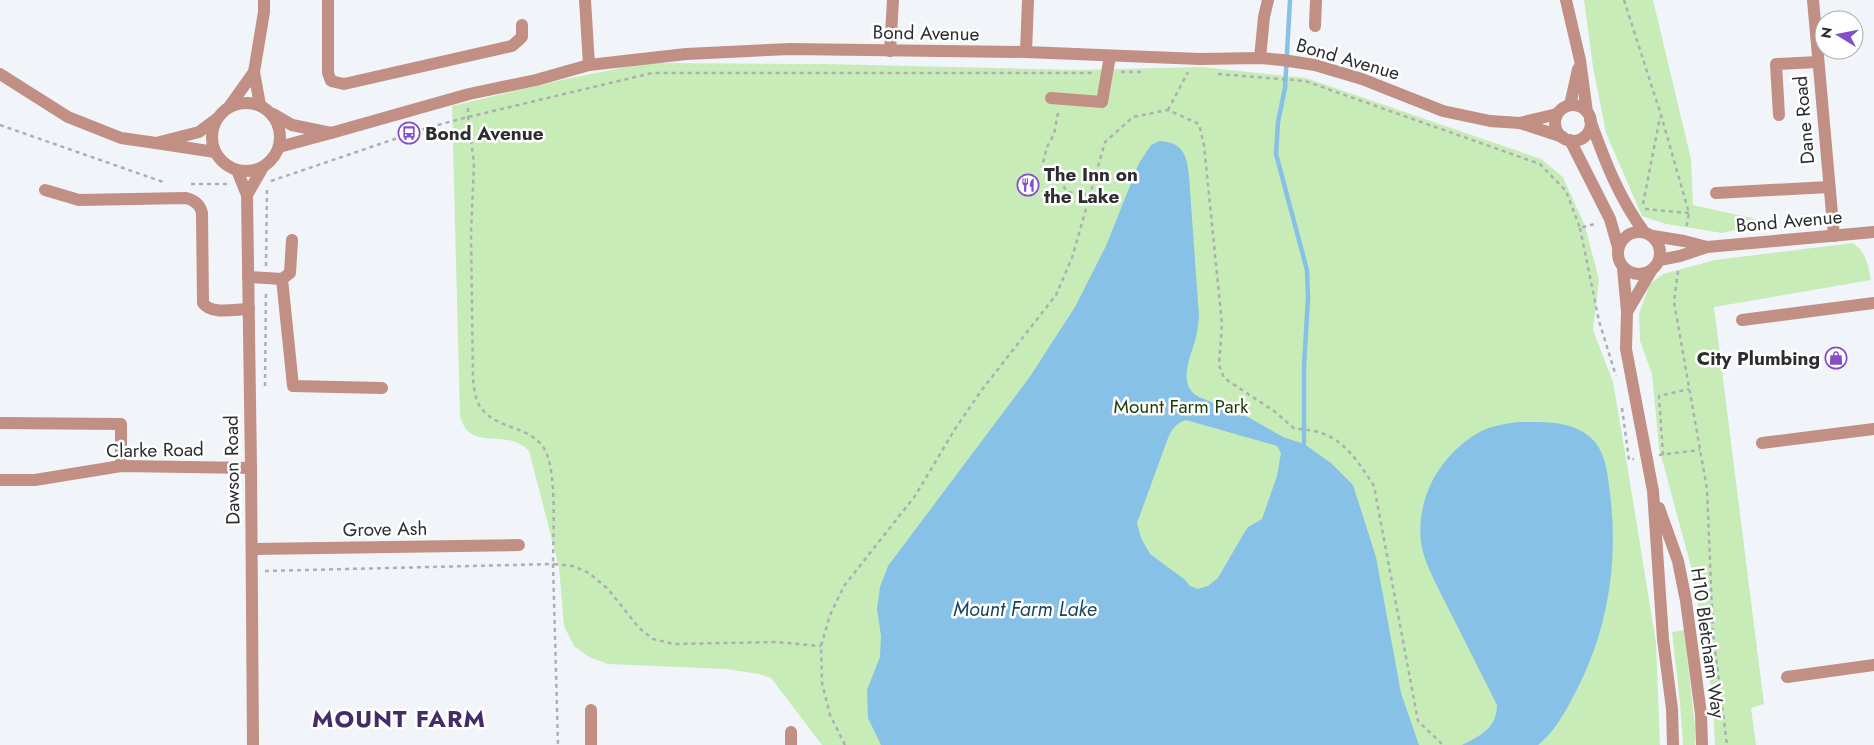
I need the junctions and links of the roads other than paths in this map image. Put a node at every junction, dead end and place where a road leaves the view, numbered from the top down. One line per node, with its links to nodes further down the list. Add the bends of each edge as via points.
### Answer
1 (264, 0): 19 (street)
2 (328, 0): 10 (street, via 328,73 331,81 344,84 512,46 522,37)
3 (585, 0): 18 (street)
4 (892, 0): 12 (street)
5 (1028, 0): 13 (street)
6 (1268, 0): 15 (street)
7 (1316, 0): 11 (street)
8 (1566, 0): 16 (street)
9 (1813, 0): 17 (street, Dane Road)
10 (522, 25)
11 (1315, 26)
12 (890, 51): 13 (street, Bond Avenue); 18 (street, Bond Avenue, via 771,50 686,54)
13 (1026, 52): 14 (street, Bond Avenue)
14 (1110, 56): 15 (street, Bond Avenue); 21 (street, via 1102,102)
15 (1260, 58): 30 (street, Bond Avenue, via 1315,65 1362,79 1443,111 1490,121)
16 (1580, 60): 23 (street); 27 (street)
17 (1818, 62): 28 (street, via 1776,64); 39 (street, Dane Road)
18 (589, 65): 31 (street, Bond Avenue, via 469,94)
19 (254, 72): 22 (street); 24 (street)
20 (0, 74): 33 (street, via 68,117 121,138)
21 (1056, 99)
22 (260, 105): 24 (street, via 249,102); 25 (street)
23 (1570, 105): 26 (street); 27 (street, via 1579,106)
24 (228, 107): 29 (street)
25 (271, 113): 31 (street, Bond Avenue, via 292,125); 34 (street, via 279,129)
26 (1557, 114): 30 (street, Bond Avenue); 32 (street, via 1556,129)
27 (1588, 116): 32 (street, via 1590,125 1585,135 1576,140); 43 (street, via 1612,180 1628,208)
28 (1779, 116)
29 (216, 119): 33 (street, via 199,132); 35 (street, via 212,130)
30 (1520, 123): 32 (street, Bond Avenue)
31 (331, 134): 34 (street, Bond Avenue)
32 (1566, 139): 47 (street, via 1610,219)
33 (156, 143): 35 (street)
34 (279, 147): 36 (street)
35 (215, 152): 37 (street, via 226,165)
36 (263, 167): 37 (street); 38 (street)
37 (237, 170): 38 (street, Dawson Road)
38 (247, 187): 51 (street, Dawson Road)
39 (1829, 187): 41 (street); 44 (street, Dane Road)
40 (45, 190): 54 (street, via 79,200 192,199 202,212 203,303 212,310)
41 (1716, 193)
42 (1874, 232): 44 (street, Bond Avenue)
43 (1649, 234): 46 (street, Bond Avenue); 47 (street, via 1631,233); 48 (street, via 1660,247)
44 (1834, 236): 46 (street, Bond Avenue)
45 (292, 240): 52 (street, via 290,273)
46 (1708, 247): 48 (street, Bond Avenue)
47 (1618, 248): 49 (street, via 1619,262)
48 (1660, 260): 50 (street)
49 (1624, 268): 50 (street, via 1640,274); 55 (street, H10 Bletcham Way)
50 (1651, 271): 55 (street, H10 Bletcham Way)
51 (248, 277): 52 (street); 54 (street, Dawson Road)
52 (282, 279): 57 (street, via 293,386)
53 (1874, 303): 56 (street)
54 (248, 309): 62 (street, Dawson Road)
55 (1627, 312): 64 (street, H10 Bletcham Way, via 1626,349)
56 (1742, 320)
57 (382, 388)
58 (0, 423): 61 (street, via 121,424)
59 (1874, 429): 60 (street)
60 (1762, 443)
61 (121, 466): 62 (street, Clarke Road); 63 (street, Clarke Road, via 36,480)
62 (251, 468): 66 (street, Dawson Road)
63 (0, 480)
64 (1653, 491): 72 (street, H10 Bletcham Way); 73 (street, H10 Bletcham Way, via 1678,561 1686,601)
65 (519, 545): 66 (street, Grove Ash)
66 (252, 549): 70 (street, Dawson Road)
67 (1874, 666): 68 (street)
68 (1787, 678)
69 (591, 710): 71 (street)
70 (253, 745)
71 (591, 745)
72 (1673, 745)
73 (1702, 745)

